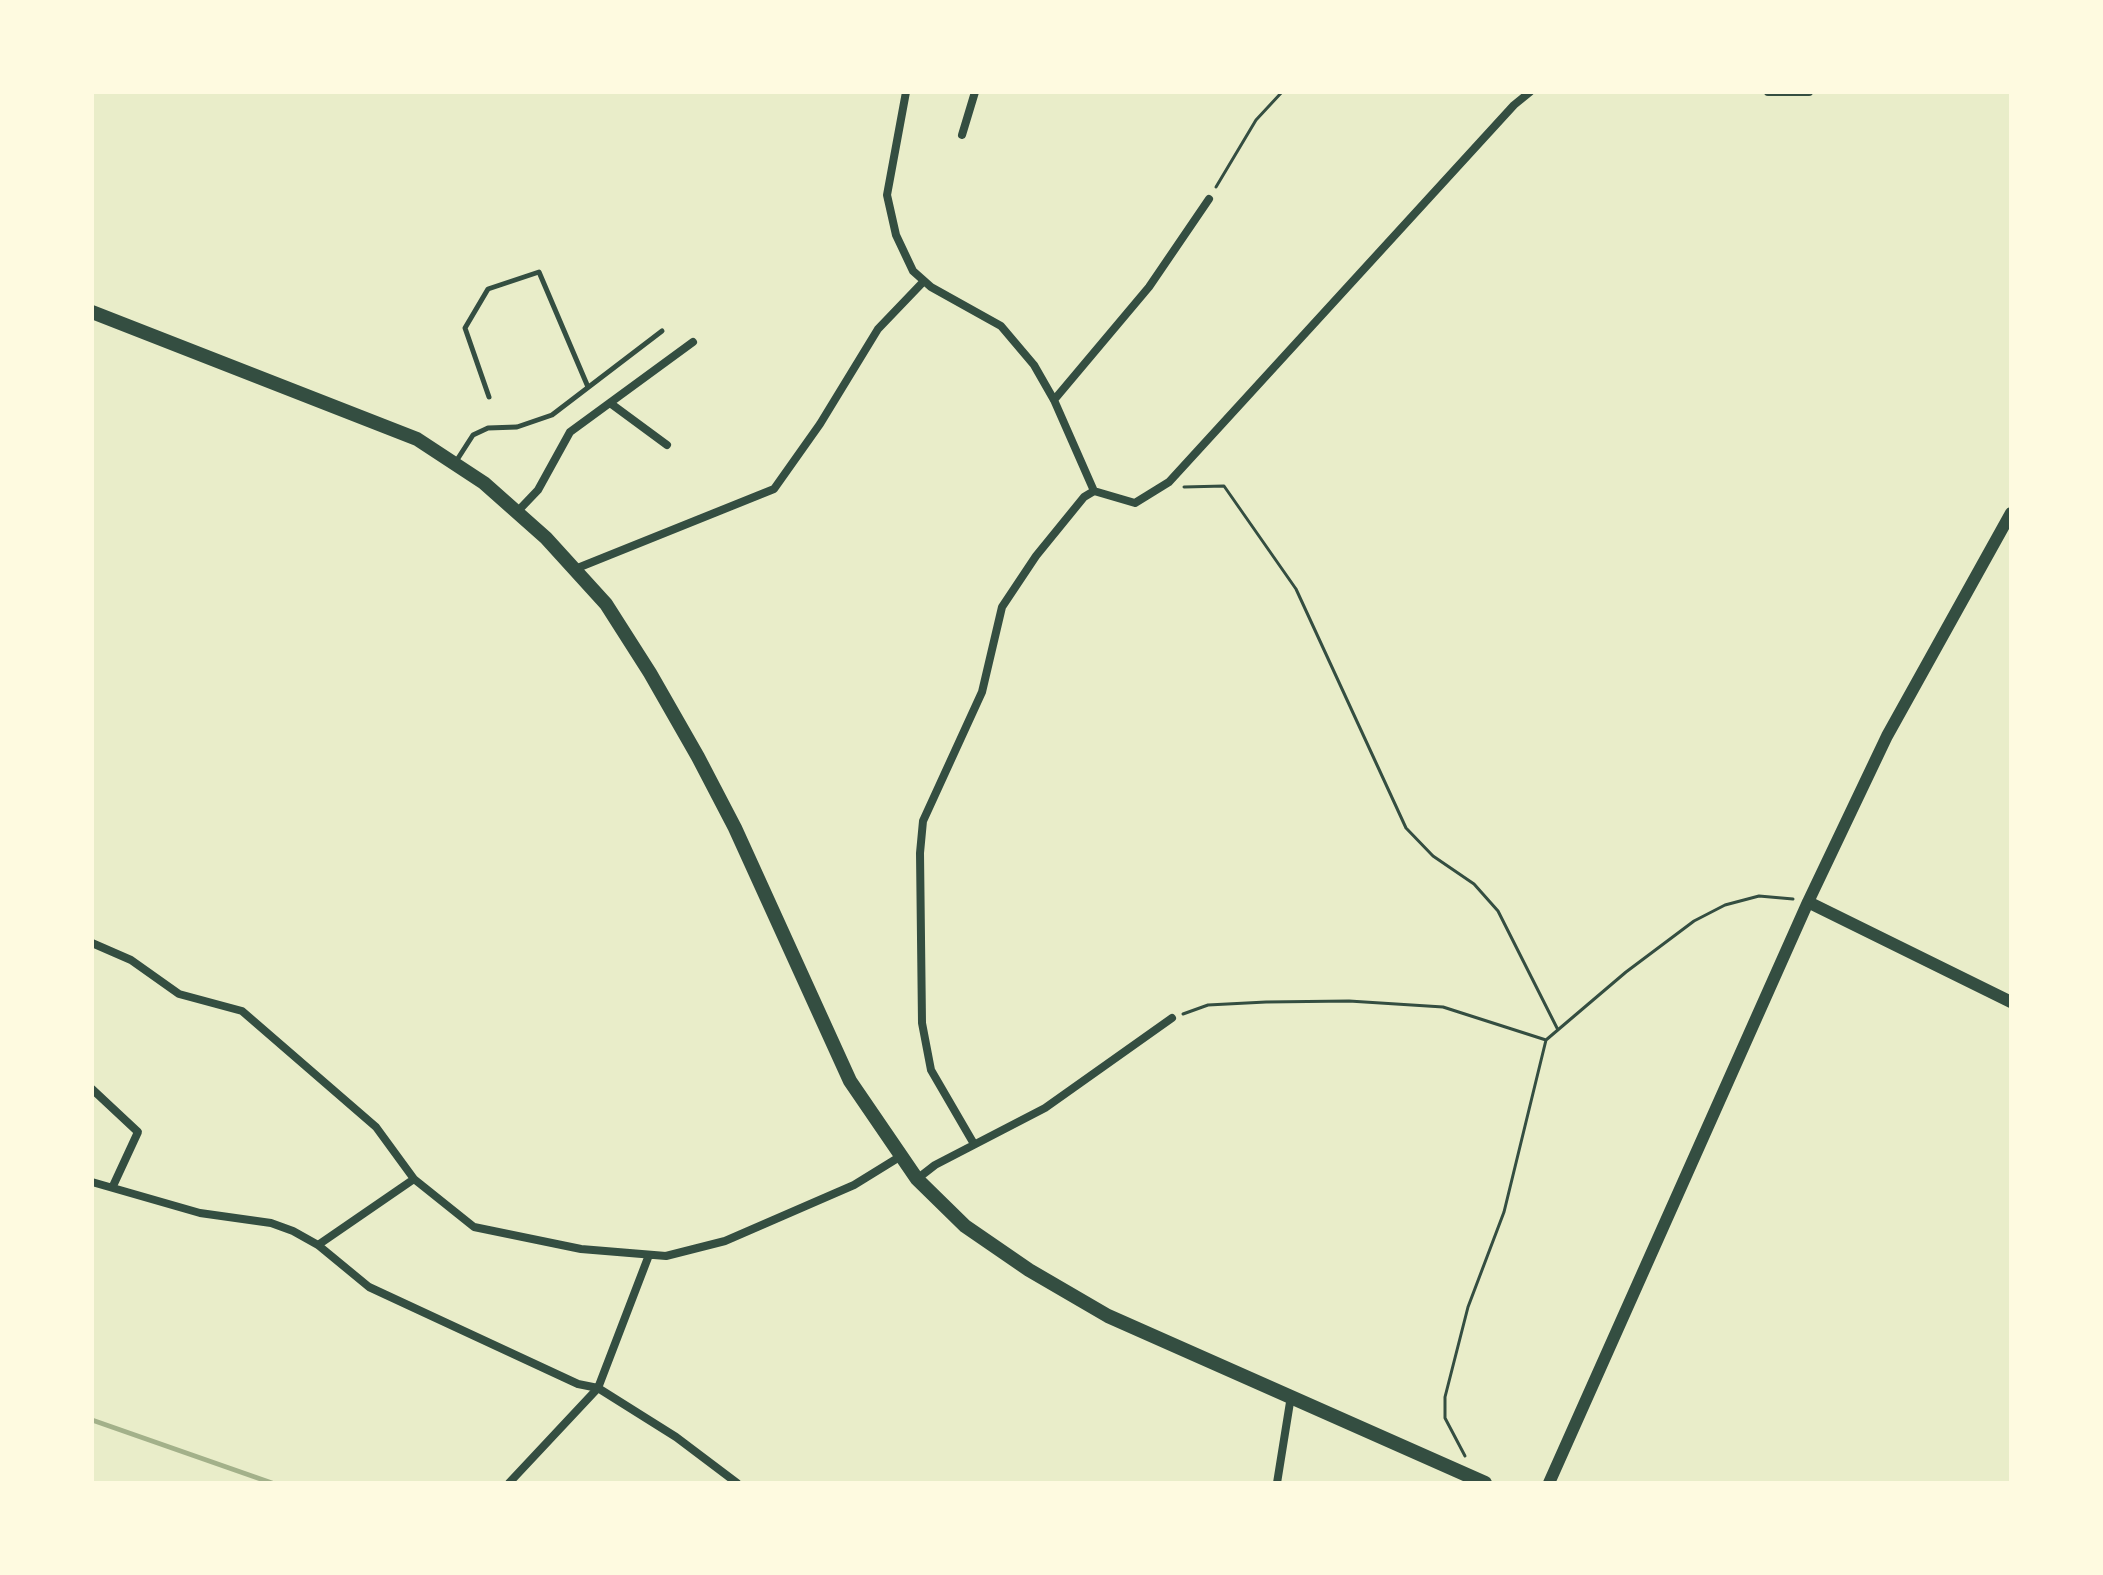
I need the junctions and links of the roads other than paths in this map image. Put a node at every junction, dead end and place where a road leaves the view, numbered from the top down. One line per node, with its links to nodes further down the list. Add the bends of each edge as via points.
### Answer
1 (906, 92): 8 (street, via 887,195 896,235 913,271)
2 (975, 92): 6 (street)
3 (1530, 92): 18 (street, via 1169,482 1135,503)
4 (1768, 92): 5 (street)
5 (1809, 92)
6 (962, 135)
7 (1209, 199): 14 (street, via 1149,287)
8 (924, 281): 14 (street, via 1001,326 1034,365); 21 (street, via 878,329 774,489)
9 (92, 312): 17 (main road, via 375,421 417,439)
10 (662, 331): 12 (lane)
11 (693, 342): 15 (street)
12 (588, 387): 13 (lane, via 539,272 488,289 465,328); 17 (lane, via 552,415 473,435)
13 (489, 397)
14 (1054, 400): 18 (street)
15 (610, 403): 16 (street); 19 (street, via 570,432 538,490)
16 (667, 445)
17 (455, 464): 19 (main road)
18 (1094, 491): 27 (street, via 1036,556 1002,607 982,692 923,821 922,1023 931,1070)
19 (517, 512): 21 (main road)
20 (2011, 513): 22 (street, via 1887,736)
21 (575, 569): 28 (main road, via 606,604 698,757 850,1081)
22 (1808, 902): 24 (street); 41 (street)
23 (92, 943): 29 (street, via 131,960 179,994 242,1011 376,1127)
24 (2011, 1002)
25 (1172, 1018): 27 (street, via 1045,1108)
26 (92, 1089): 32 (street, via 138,1132)
27 (974, 1144): 30 (street)
28 (901, 1156): 30 (main road); 34 (street, via 854,1185 725,1241 666,1256)
29 (414, 1179): 33 (street); 34 (street, via 474,1227 581,1249)
30 (917, 1179): 36 (main road, via 965,1226 1108,1316)
31 (92, 1182): 32 (street)
32 (113, 1186): 33 (street, via 200,1213 271,1223)
33 (318, 1245): 35 (street, via 369,1287 578,1384)
34 (649, 1255): 35 (street)
35 (598, 1388): 37 (street); 38 (street)
36 (1291, 1396): 39 (street); 40 (main road)
37 (509, 1483)
38 (737, 1483)
39 (1277, 1483)
40 (1485, 1483)
41 (1549, 1483)

